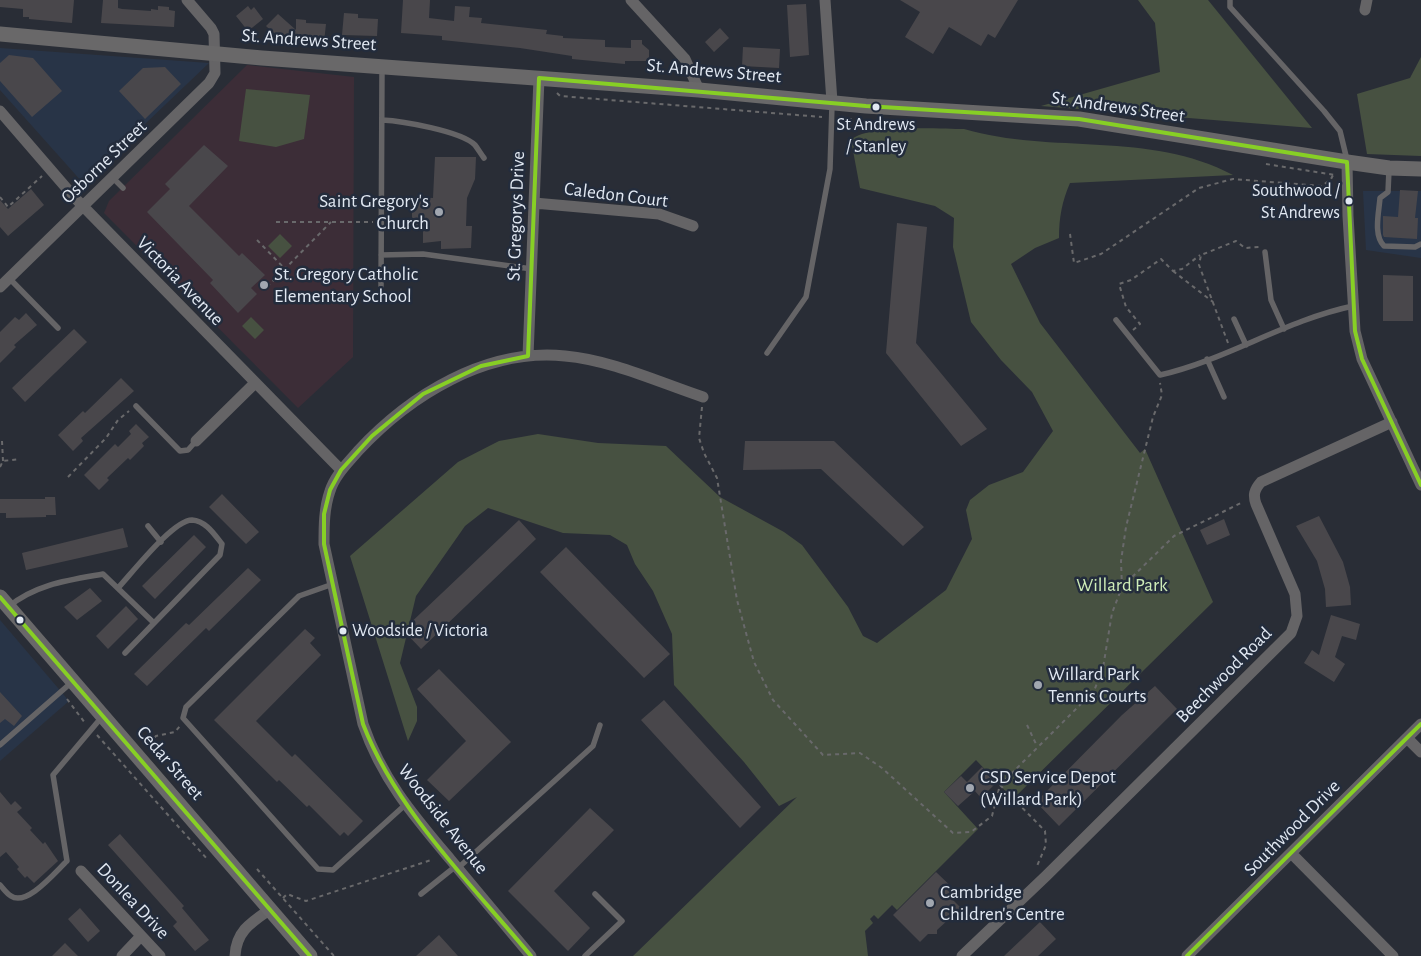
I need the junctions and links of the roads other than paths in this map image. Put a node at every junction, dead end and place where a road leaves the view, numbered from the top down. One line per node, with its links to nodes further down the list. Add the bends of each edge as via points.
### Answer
1 (187, 0): 6 (street, Osborne Street, via 211,28)
2 (631, 0): 9 (street, via 685,59)
3 (825, 0): 10 (street)
4 (1230, 0): 14 (lane, via 1230,8 1340,131)
5 (0, 34): 6 (main road, St. Andrews Street)
6 (215, 53): 7 (main road, St. Andrews Street); 17 (street, Osborne Street, via 215,73 209,83)
7 (382, 66): 8 (main road, St. Andrews Street); 12 (lane)
8 (539, 78): 9 (main road, St. Andrews Street); 19 (street, St. Gregorys Drive)
9 (699, 90): 10 (main road, St. Andrews Street)
10 (832, 102): 14 (main road, St. Andrews Street, via 1079,119); 35 (lane, via 830,169 806,297)
11 (0, 111): 20 (street, Victoria Avenue)
12 (382, 120): 13 (lane, via 407,121 447,132 474,144); 24 (lane)
13 (484, 158)
14 (1347, 162): 15 (main road, St. Andrews Street); 29 (street)
15 (1389, 168): 16 (main road, St. Andrews Street); 22 (lane, via 1388,192 1380,198 1380,242 1384,246 1415,247)
16 (1421, 169)
17 (112, 178): 18 (lane); 20 (street, Osborne Street)
18 (123, 188)
19 (534, 204): 21 (street, Caledon Court, via 659,214); 25 (street, St. Gregorys Drive)
20 (83, 206): 26 (street, Osborne Street); 38 (street, Victoria Avenue)
21 (693, 226)
22 (1421, 244)
23 (1265, 252): 33 (lane, via 1271,300)
24 (381, 256): 25 (lane, via 423,254); 28 (lane)
25 (532, 269): 36 (street, St. Gregorys Drive)
26 (9, 278): 27 (street, Osborne Street); 32 (lane)
27 (0, 287)
28 (380, 290)
29 (1352, 306): 33 (lane); 42 (street, via 1362,359)
30 (1116, 320): 37 (lane, via 1160,375)
31 (1234, 320): 34 (lane)
32 (58, 328)
33 (1284, 329): 34 (lane)
34 (1246, 345): 37 (lane)
35 (768, 354)
36 (528, 356): 40 (street, Woodside Avenue, via 565,356 600,363); 44 (street, Woodside Avenue, via 481,366 424,394 372,436)
37 (1207, 359): 39 (lane)
38 (254, 383): 43 (street); 44 (street, Victoria Avenue)
39 (1224, 397)
40 (703, 398)
41 (136, 406): 43 (lane, via 180,451 188,450)
42 (1392, 422): 45 (street); 75 (street, Beechwood Road, via 1260,482 1254,497 1295,594 1297,616 1291,633)
43 (196, 441)
44 (341, 470): 48 (street, Woodside Avenue, via 330,490 324,514 324,544)
45 (1421, 485)
46 (148, 526): 47 (lane)
47 (161, 542): 49 (lane); 51 (lane, via 175,527 192,520 206,524 222,544 220,555)
48 (333, 584): 60 (street, Woodside Avenue, via 372,750); 60 (lane, via 299,596 186,707 183,718 318,869 333,870)
49 (118, 588): 50 (lane, via 103,574 50,584); 51 (lane)
50 (4, 602): 53 (main road, Cedar Street)
51 (154, 623): 52 (lane)
52 (125, 653)
53 (67, 686): 54 (main road, Cedar Street); 58 (lane)
54 (103, 716): 64 (lane, via 53,775 67,861 33,894 18,899 10,896); 67 (main road, Cedar Street)
55 (1421, 724): 57 (street, Southwood Drive)
56 (600, 725): 62 (lane, via 593,746)
57 (1408, 738): 59 (street); 61 (street, Southwood Drive)
58 (0, 745)
59 (1421, 752)
60 (405, 805): 62 (street, Woodside Avenue)
61 (1291, 853): 76 (street, Southwood Drive); 77 (street)
62 (456, 867): 65 (lane); 73 (street, Woodside Avenue)
63 (81, 871): 68 (street, Donlea Drive)
64 (0, 885)
65 (422, 894)
66 (595, 894): 74 (lane, via 622,921)
67 (269, 910): 71 (street, via 242,930 236,942); 72 (main road, Cedar Street)
68 (141, 936): 69 (street); 70 (street, Donlea Drive)
69 (122, 956)
70 (160, 956)
71 (235, 956)
72 (310, 956)
73 (531, 956)
74 (585, 956)
75 (962, 956)
76 (1187, 956)
77 (1393, 956)

